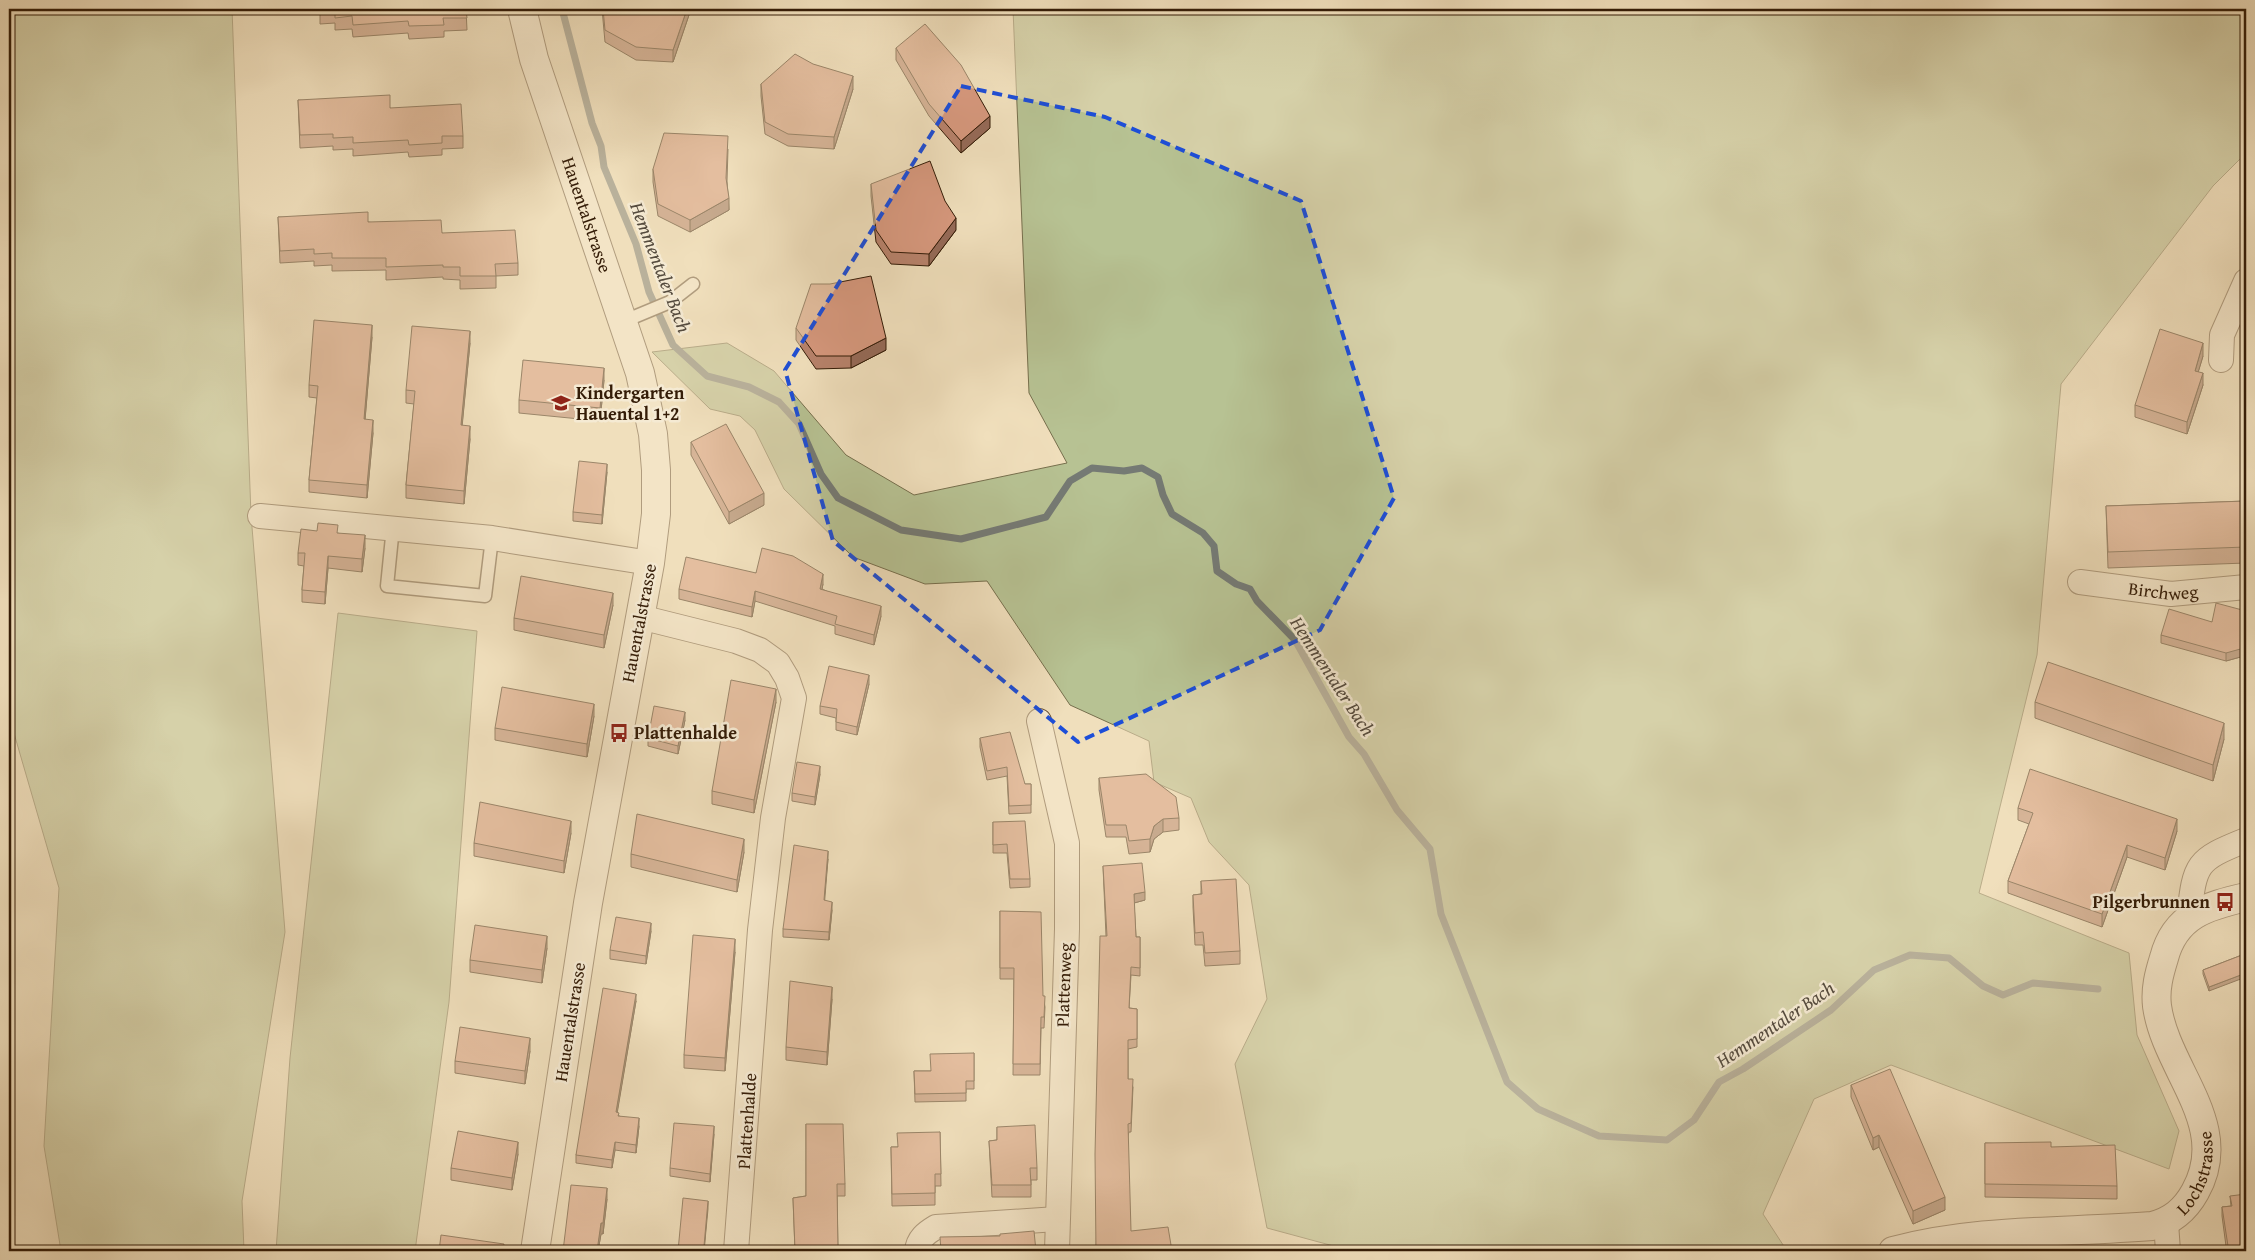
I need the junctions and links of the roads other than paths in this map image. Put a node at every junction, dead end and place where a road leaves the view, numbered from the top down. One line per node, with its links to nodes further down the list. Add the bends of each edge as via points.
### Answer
1 (522, 9): 4 (street, Hauentalstrasse, via 534,59)
2 (2246, 281): 5 (street, via 2222,335)
3 (692, 284): 4 (lane, via 670,302)
4 (622, 322): 9 (street, Hauentalstrasse, via 640,373 653,434 656,514)
5 (2221, 360)
6 (260, 516): 7 (street)
7 (393, 527): 8 (street); 8 (lane, via 387,586 485,596)
8 (492, 538): 9 (street)
9 (650, 563): 12 (street, Hauentalstrasse)
10 (2080, 582): 11 (street, Birchweg, via 2171,594)
11 (2246, 587)
12 (640, 616): 19 (street, Hauentalstrasse, via 588,903); 20 (street, Plattenhalde, via 760,650 778,663 794,698 773,818 760,930)
13 (1039, 721): 17 (street, Plattenweg, via 1066,843 1067,929)
14 (2246, 840): 16 (street, via 2206,858 2193,883)
15 (2246, 897): 16 (street, Lochstrasse)
16 (2189, 916): 18 (street, Lochstrasse, via 2165,951 2157,981 2157,1006 2164,1034 2202,1116 2207,1146 2201,1180 2181,1212)
17 (1057, 1219): 21 (street, via 936,1227 925,1234); 22 (street, Plattenweg)
18 (2166, 1223): 23 (street, Lochstrasse, via 2138,1228 2022,1231); 24 (street)
19 (535, 1251)
20 (736, 1251)
21 (917, 1251)
22 (1056, 1251)
23 (1894, 1251)
24 (2168, 1251)

